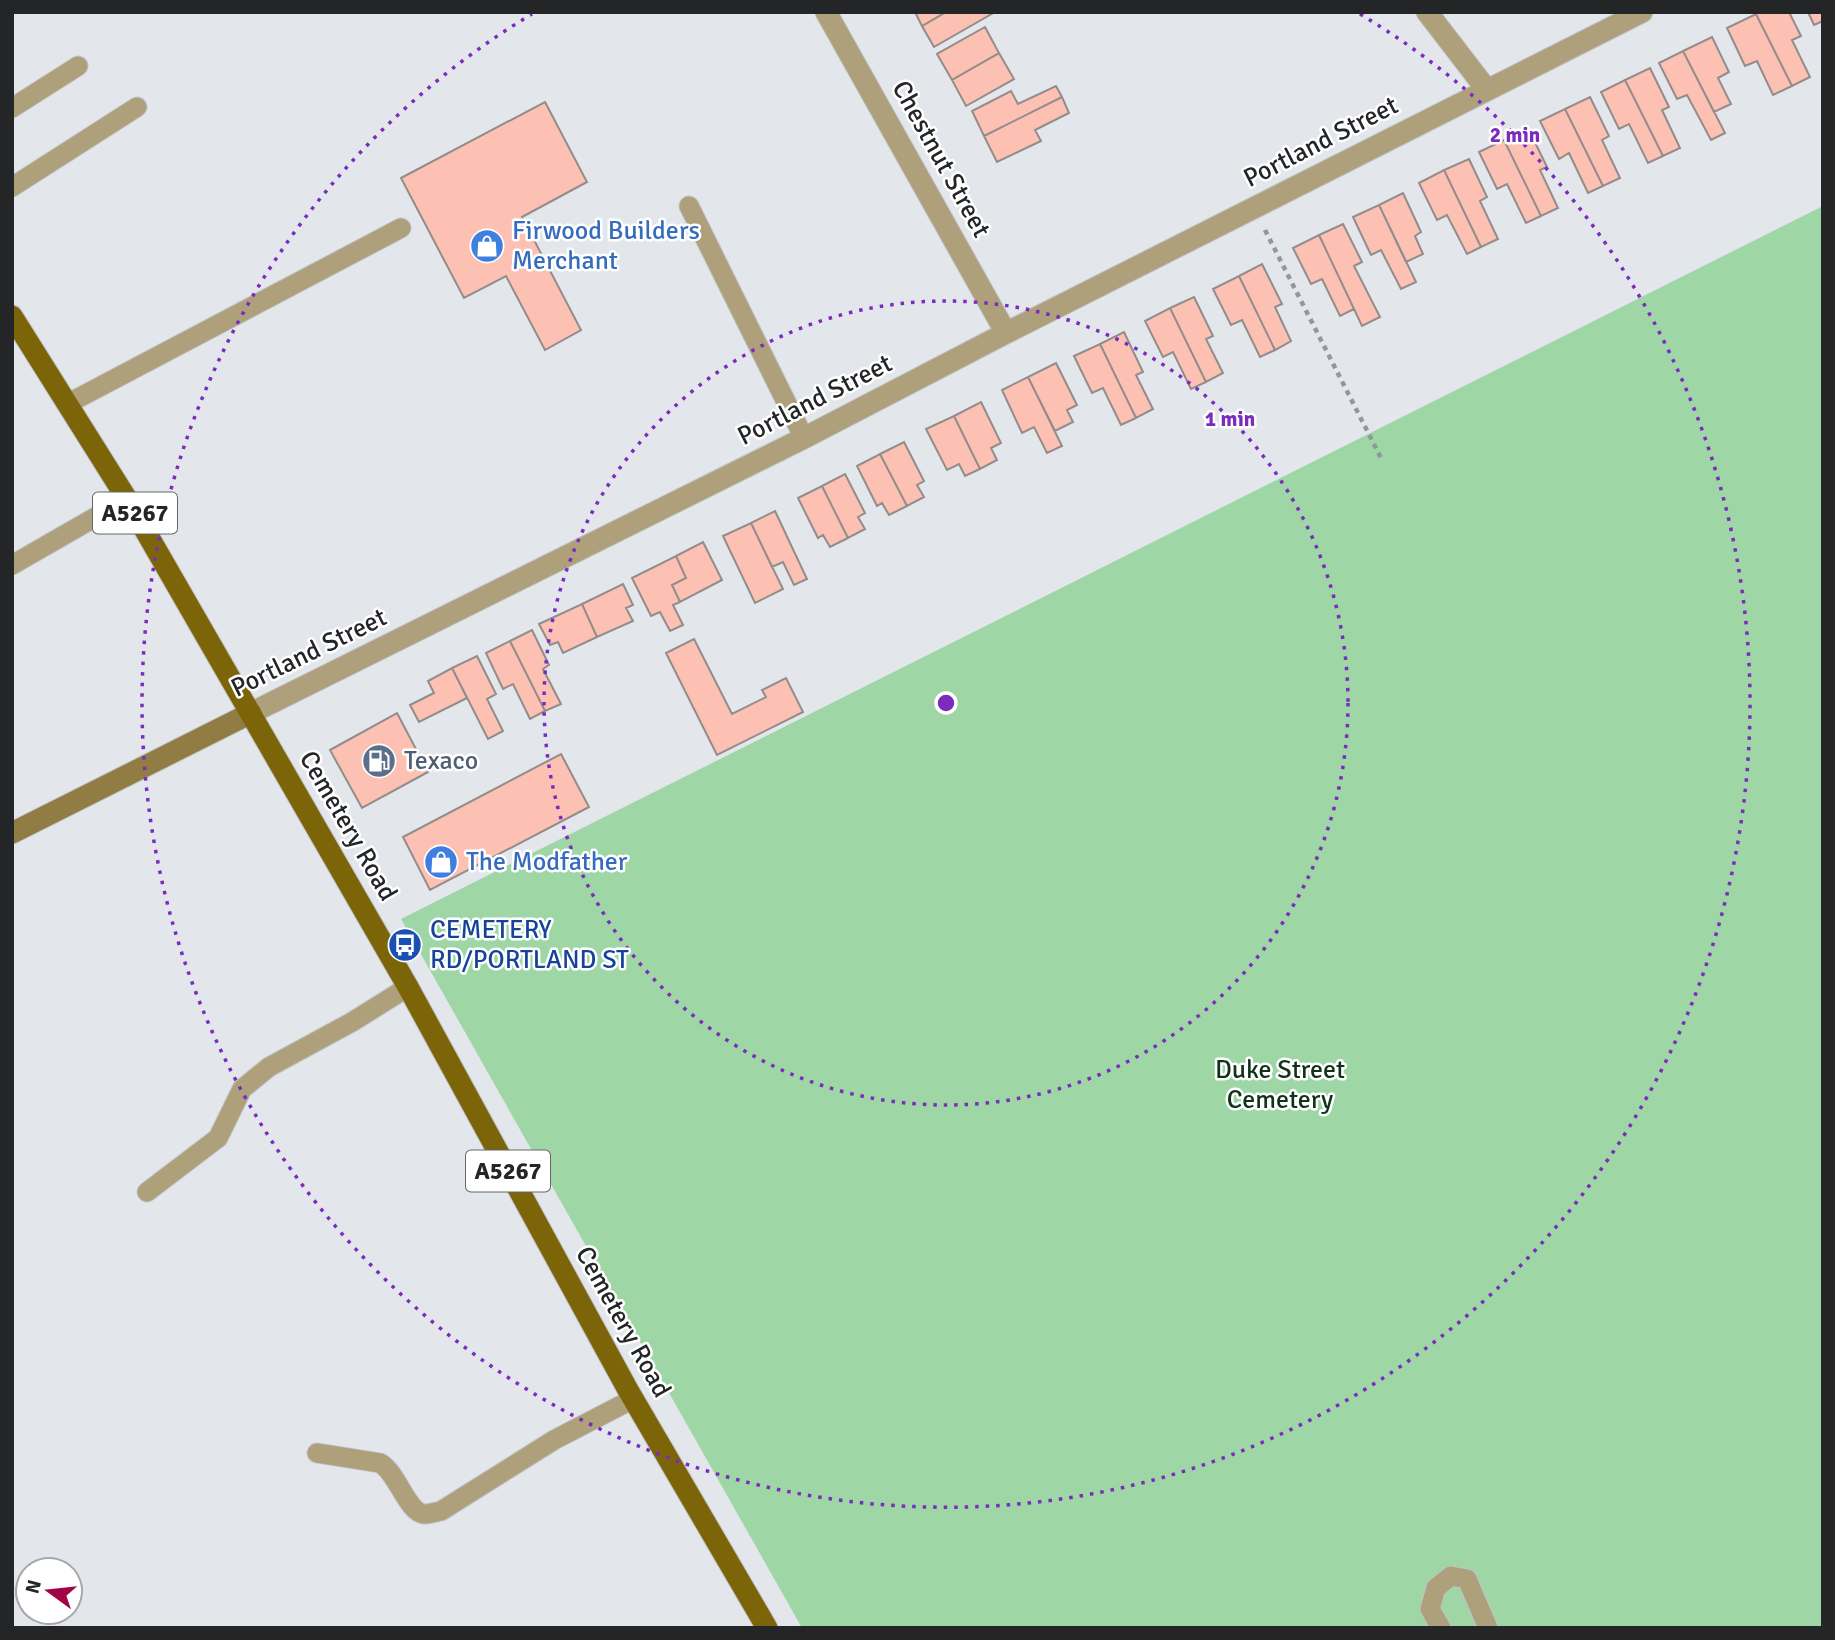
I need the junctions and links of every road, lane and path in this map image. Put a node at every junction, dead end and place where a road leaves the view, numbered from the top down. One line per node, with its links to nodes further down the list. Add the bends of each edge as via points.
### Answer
1 (826, 12): 13 (street, Chestnut Street)
2 (1427, 12): 5 (street)
3 (1642, 12): 5 (street, Portland Street)
4 (78, 66): 7 (lane)
5 (1487, 90): 10 (street, Portland Street)
6 (137, 107): 8 (lane)
7 (12, 108)
8 (12, 187)
9 (689, 206): 15 (lane)
10 (1253, 208): 13 (street, Portland Street); 16 (path)
11 (401, 228): 14 (lane)
12 (12, 316): 14 (main road, Cemetery Road / A5267)
13 (1006, 333): 15 (street, Portland Street)
14 (67, 404): 17 (main road, Cemetery Road / A5267)
15 (804, 438): 19 (street, Portland Street)
16 (1382, 460)
17 (127, 499): 18 (lane); 19 (main road, Cemetery Road / A5267)
18 (12, 565)
19 (251, 713): 20 (street, Portland Street); 21 (main road, Cemetery Road / A5267)
20 (12, 834)
21 (408, 987): 22 (lane, via 270,1067 242,1089 218,1139); 23 (main road, Cemetery Road / A5267)
22 (147, 1192)
23 (633, 1399): 24 (lane, via 554,1440 441,1511 424,1514 415,1511 388,1467); 25 (main road, Cemetery Road / A5267)
24 (317, 1453)
25 (767, 1628)
26 (1441, 1628): 27 (lane, via 1430,1609 1436,1588 1451,1576 1467,1579)
27 (1488, 1628)

